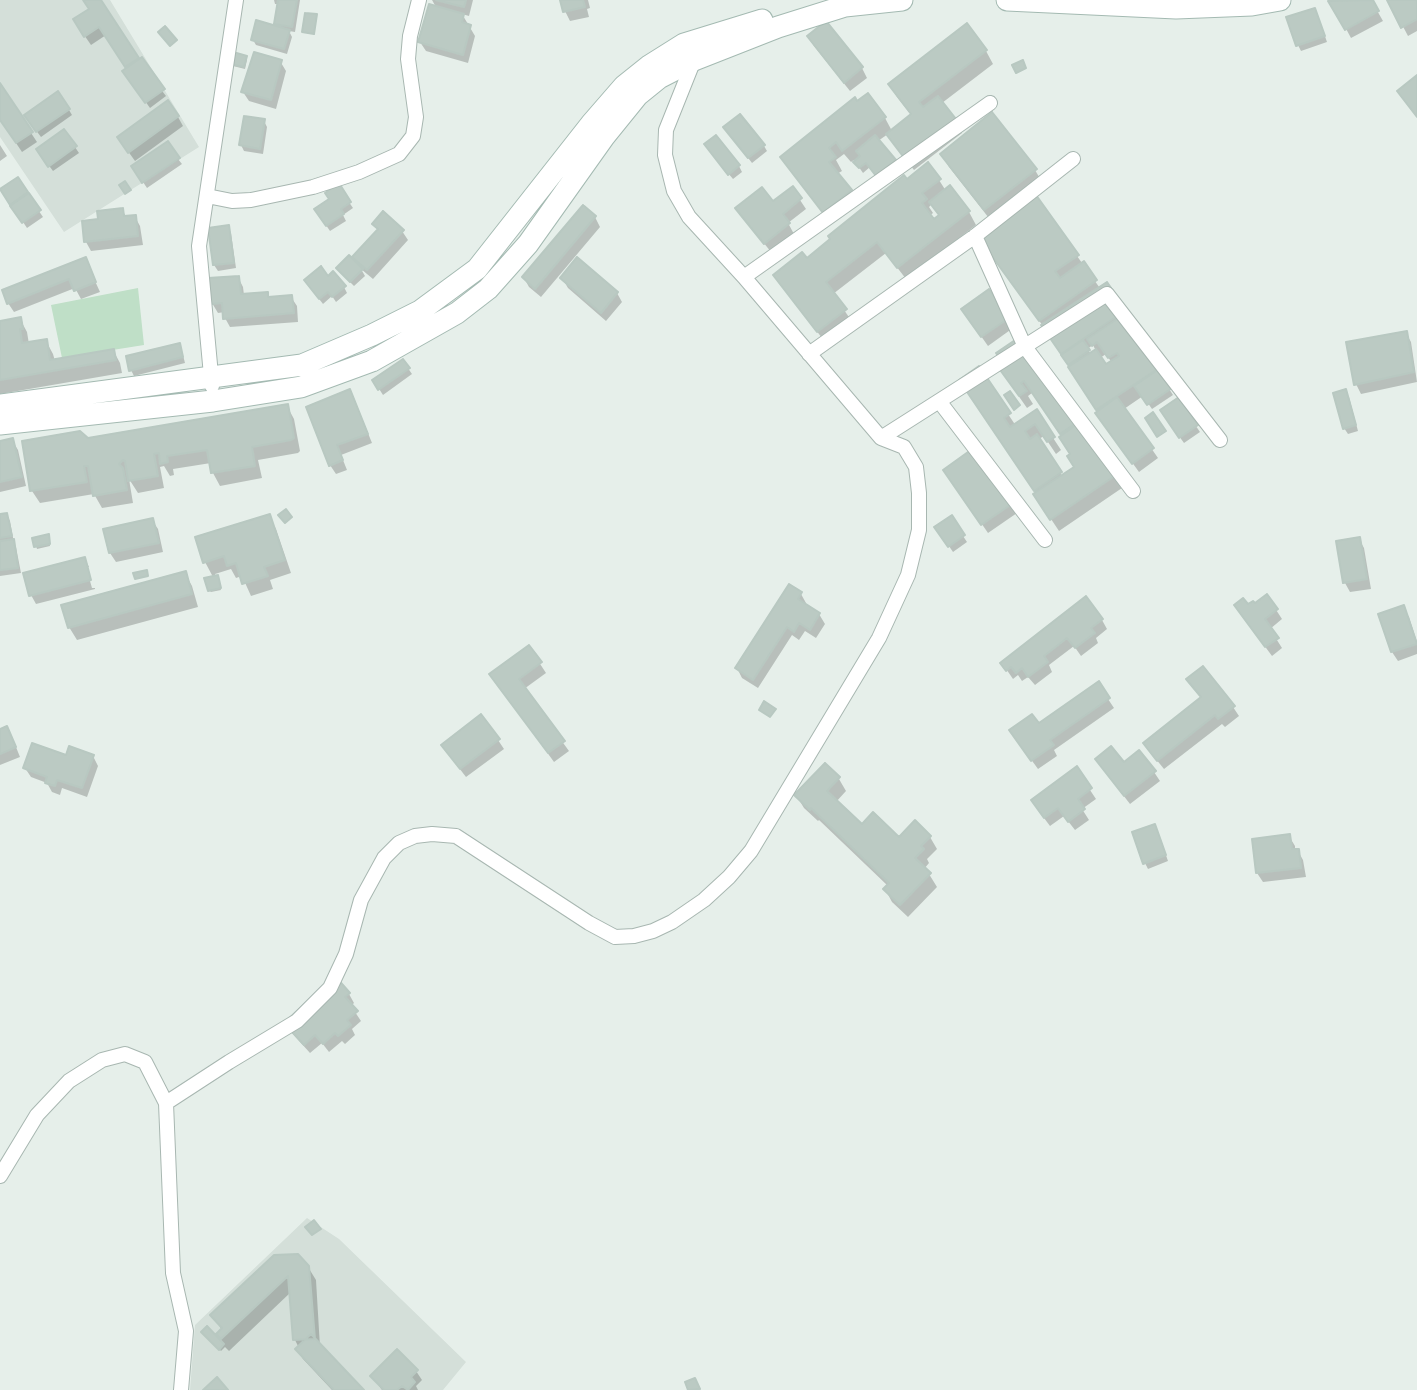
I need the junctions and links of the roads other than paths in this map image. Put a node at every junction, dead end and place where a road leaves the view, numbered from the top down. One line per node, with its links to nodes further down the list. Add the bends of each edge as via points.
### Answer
1 (236, 0): 10 (street)
2 (419, 0): 10 (street, via 408,59 416,117 413,136 399,153 359,173 313,187 251,200)
3 (831, 0): 15 (main road, via 684,44 649,66 624,86 477,270 420,311 302,365)
4 (902, 0): 7 (main road, via 845,6)
5 (1007, 0): 6 (main road, via 1176,8)
6 (1280, 0)
7 (694, 60): 12 (street, via 666,130 665,155 674,191 689,217); 16 (main road, via 638,94 528,244 488,289 457,313 372,361 313,383)
8 (990, 103): 12 (street)
9 (1073, 159): 11 (street)
10 (207, 195): 15 (street, via 199,246)
11 (975, 236): 13 (street); 14 (street)
12 (744, 277): 14 (street)
13 (1025, 347): 17 (street); 21 (street, via 1107,294); 22 (street)
14 (809, 354): 20 (street)
15 (212, 377): 16 (street); 18 (main road)
16 (213, 401): 19 (main road)
17 (939, 401): 20 (street); 23 (street)
18 (0, 405)
19 (0, 424)
20 (881, 438): 24 (street, via 904,447 916,467 919,530 908,575 879,638 751,851 729,877 672,922 634,936 615,937 457,836 415,836 399,843 384,858 361,900 346,954 330,988 297,1021)
21 (1220, 440)
22 (1133, 491)
23 (1045, 540)
24 (166, 1103): 25 (street, via 145,1062 125,1054 102,1060 69,1081 37,1115); 26 (street, via 173,1273 186,1331)
25 (0, 1176)
26 (181, 1390)

